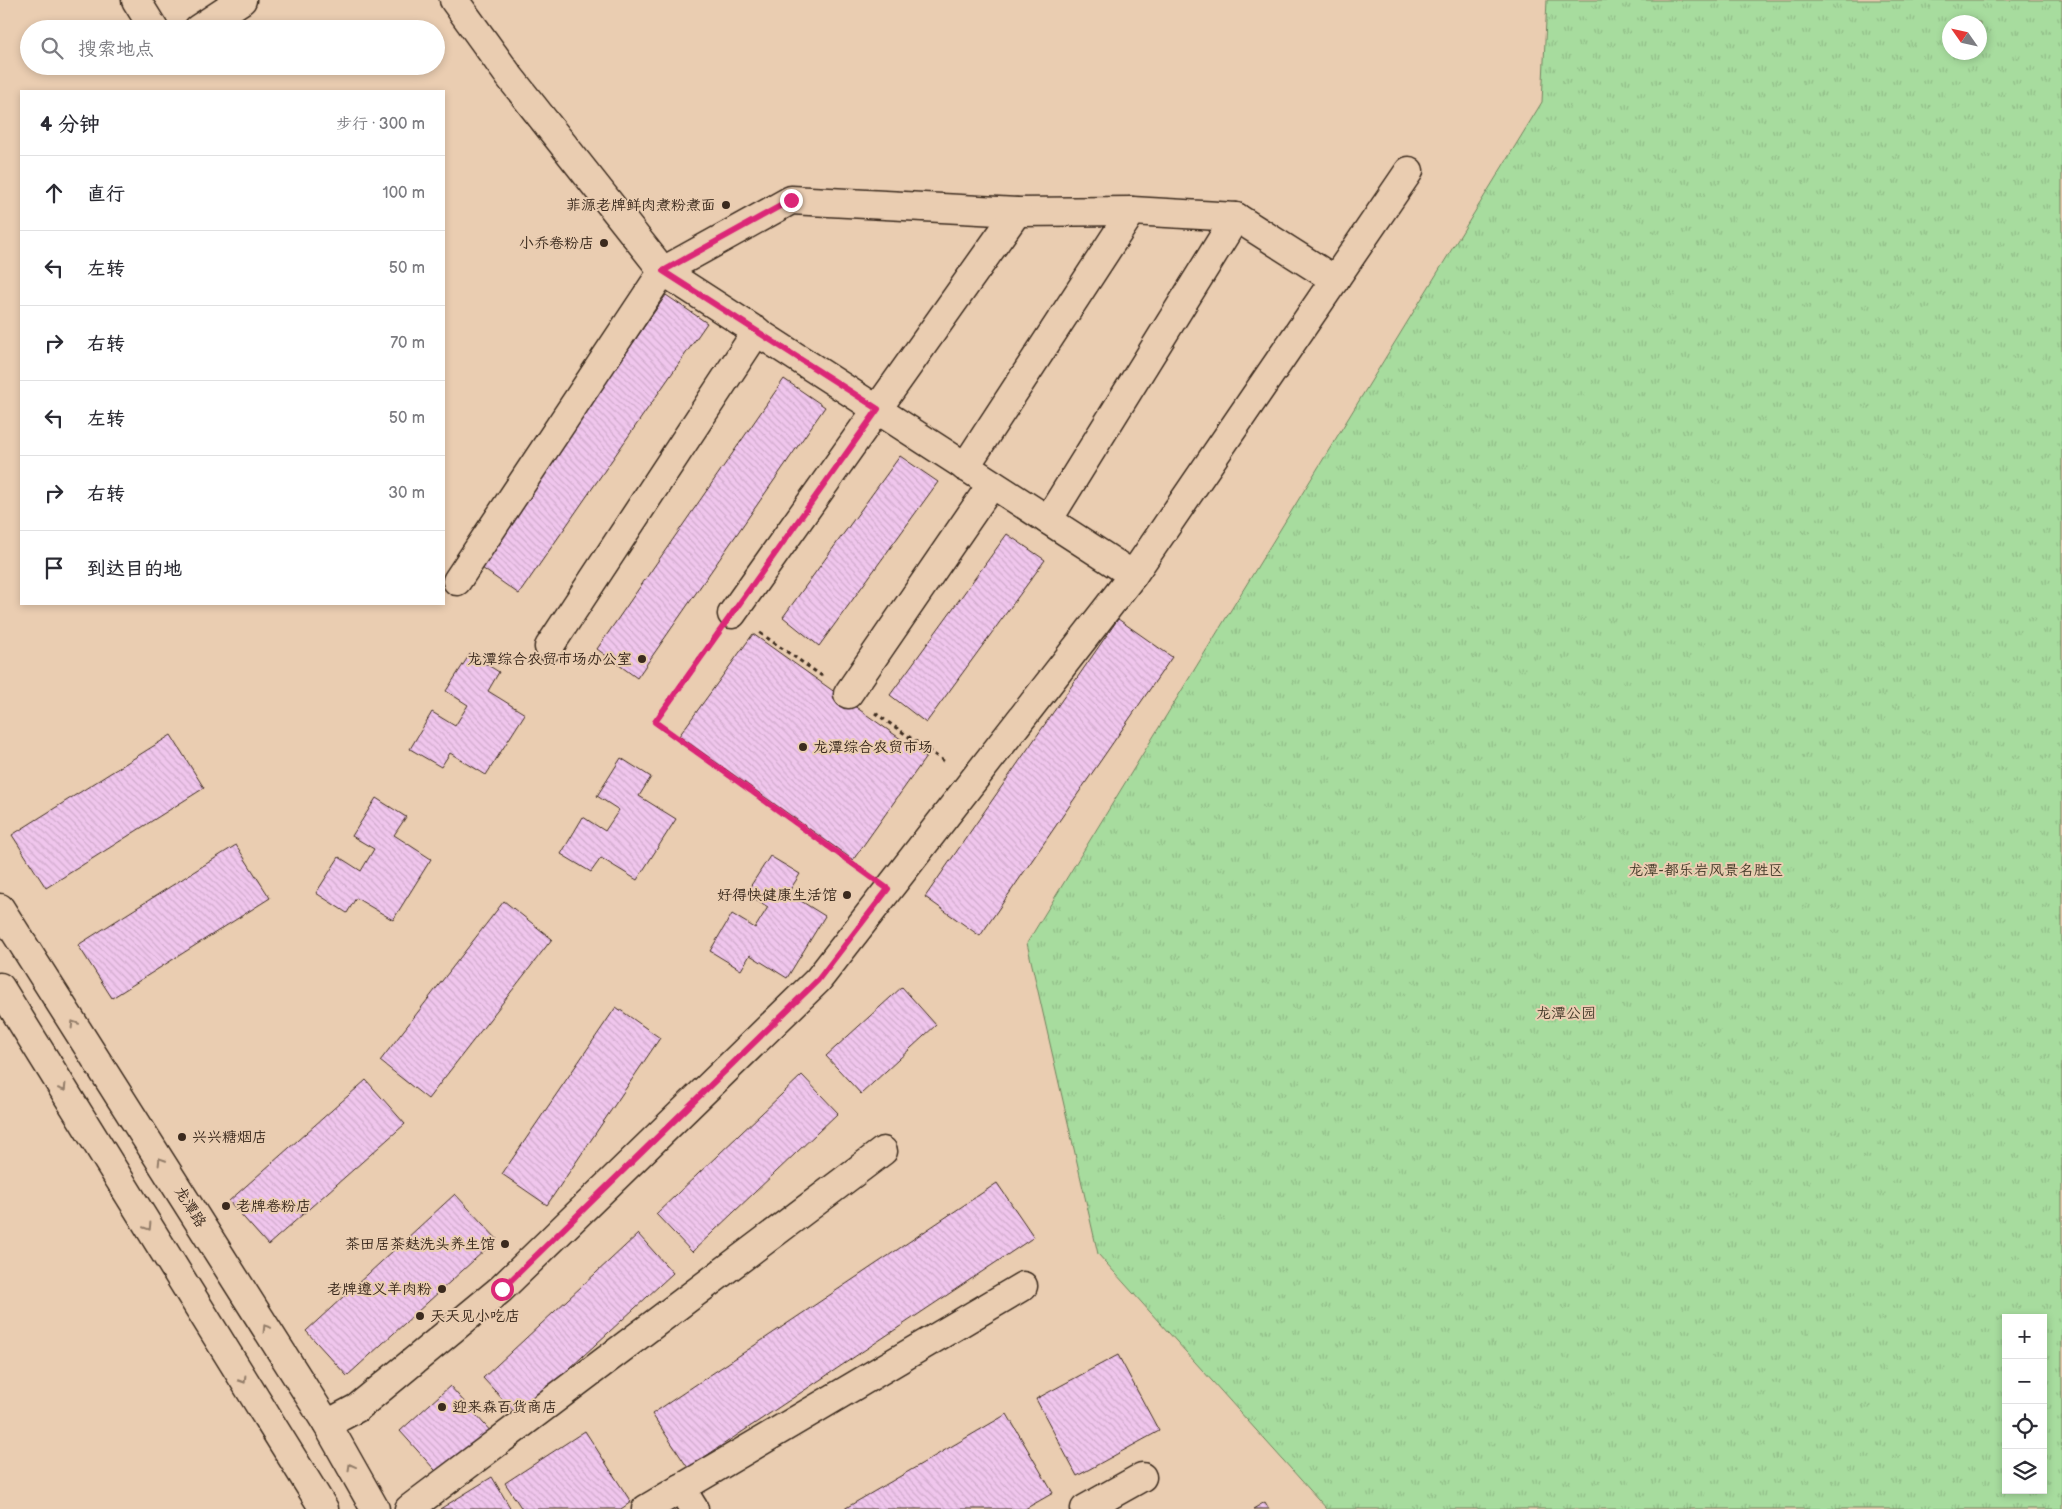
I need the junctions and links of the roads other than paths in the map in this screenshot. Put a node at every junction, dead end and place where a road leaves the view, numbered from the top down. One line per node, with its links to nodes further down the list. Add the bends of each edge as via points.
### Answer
1 (136, 0): 4 (street)
2 (242, 0): 5 (street)
3 (454, 0): 10 (street, via 509,76)
4 (148, 20)
5 (212, 20)
6 (1409, 171): 11 (street)
7 (1132, 211): 8 (street); 9 (street); 14 (street)
8 (1017, 212): 10 (street, via 791,200); 13 (street)
9 (1236, 217): 11 (street); 16 (street)
10 (663, 271): 12 (street); 18 (street)
11 (1335, 280): 17 (street)
12 (757, 331): 13 (street); 20 (street)
13 (878, 409): 14 (street); 19 (street)
14 (966, 467): 15 (street)
15 (992, 484): 16 (street); 21 (street)
16 (1048, 520): 17 (street)
17 (1133, 575): 26 (street, via 818,980 502,1289 357,1408)
18 (457, 581)
19 (732, 614)
20 (549, 647)
21 (848, 694)
22 (0, 908): 26 (street, 龙潭路, one-way to 22)
23 (0, 987): 29 (street, one-way to 29)
24 (883, 1151): 31 (street)
25 (1023, 1286): 28 (street)
26 (327, 1424): 30 (street, 龙潭路, one-way to 26)
27 (1142, 1477): 33 (street)
28 (687, 1499): 32 (street)
29 (324, 1509)
30 (375, 1509)
31 (409, 1509)
32 (646, 1509)
33 (1085, 1509)

